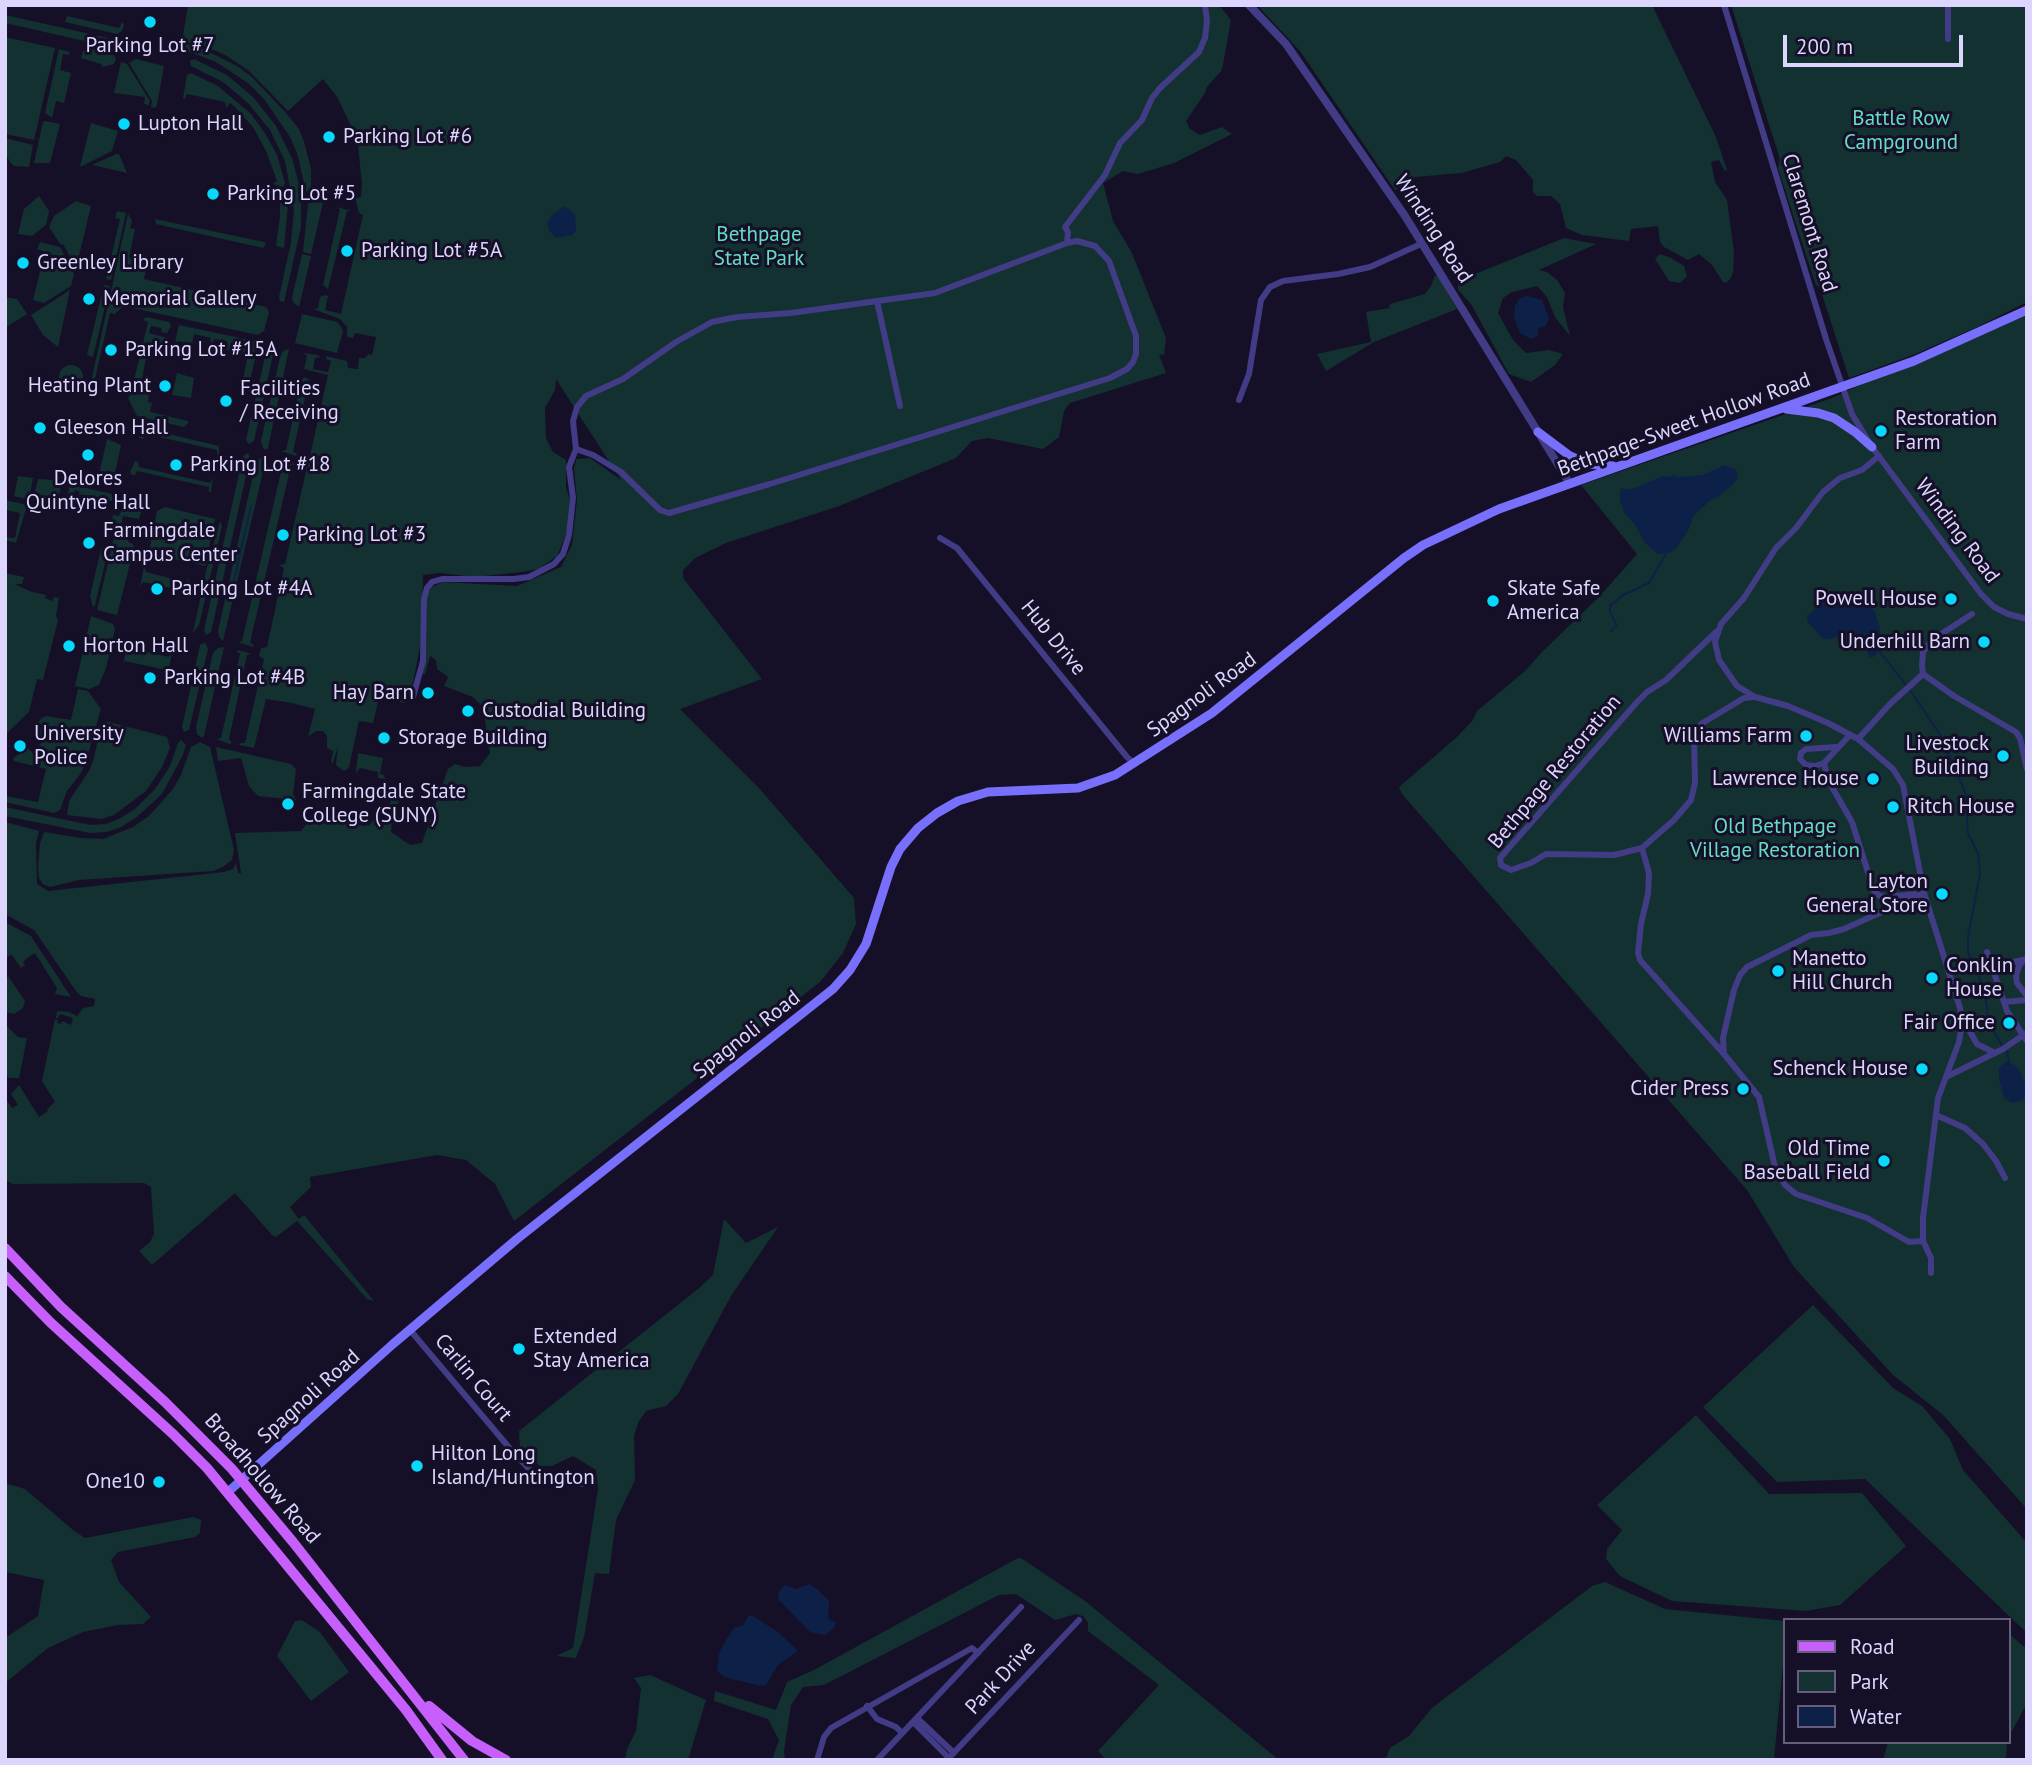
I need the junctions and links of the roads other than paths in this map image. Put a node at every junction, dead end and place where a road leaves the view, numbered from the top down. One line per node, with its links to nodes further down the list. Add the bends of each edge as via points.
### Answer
1 (1205, 5): 6 (street, via 1205,38 1199,52 1160,88 1142,120 1120,143 1105,175 1065,227)
2 (1249, 5): 7 (street, Winding Road, via 1301,64)
3 (1724, 5): 10 (street, Claremont Road)
4 (1948, 5): 5 (street)
5 (1948, 39)
6 (1067, 243): 8 (street, via 935,293); 16 (street, via 1086,242 1103,253 1132,322 1136,354 1127,369 1110,378 669,513 660,510 621,472)
7 (1423, 243): 11 (street, via 1370,267 1270,287 1261,300 1249,374); 14 (street, Winding Road)
8 (877, 301): 12 (street); 16 (street, via 712,321 623,379 586,396 573,421)
9 (2027, 310): 10 (main road, Bethpage-Sweet Hollow Road)
10 (1842, 387): 13 (main road, Bethpage-Sweet Hollow Road); 15 (street, Claremont Road)
11 (1238, 400)
12 (900, 406)
13 (1784, 408): 15 (main road, via 1834,418); 18 (main road, Bethpage-Sweet Hollow Road)
14 (1538, 432): 18 (main road, via 1570,456 1589,464); 19 (street, Winding Road)
15 (1872, 447): 17 (street, Winding Road)
16 (576, 449): 27 (street, via 569,467 573,498 569,535 554,564 529,577 442,579 427,588 423,661)
17 (1879, 456): 22 (street, Winding Road, via 1981,594 1994,607); 23 (street, Bethpage Restoration, via 1824,492 1776,548)
18 (1618, 467): 19 (main road, Bethpage-Sweet Hollow Road)
19 (1570, 484): 24 (main road, Bethpage-Sweet Hollow Road, via 1499,509 1423,545)
20 (940, 538): 34 (street, Hub Drive, via 964,556)
21 (1972, 614): 25 (street, via 1927,645)
22 (2027, 619)
23 (1717, 631): 26 (street, via 1719,660); 36 (street, Bethpage Restoration, via 1638,701 1499,862 1511,870 1546,854 1614,855)
24 (1278, 660): 34 (main road, Spagnoli Road, via 1205,718)
25 (1923, 674): 31 (street); 35 (street, via 2016,732)
26 (1738, 686): 28 (street); 29 (street)
27 (414, 697)
28 (1755, 697): 29 (street, Bethpage Restoration); 30 (street, via 1828,723)
29 (1733, 705): 36 (street, Bethpage Restoration, via 1701,724 1694,736 1695,783 1690,800)
30 (1849, 736): 31 (street); 32 (street)
31 (1858, 739): 37 (street, via 1893,769 1903,785)
32 (1836, 747): 33 (street); 33 (street, via 1806,749 1800,755 1805,765)
33 (1824, 762): 38 (street, via 1828,780 1852,822 1874,891)
34 (1135, 764): 58 (main road, Spagnoli Road, via 1078,789 976,794 927,820 894,860 866,944 843,979)
35 (2027, 769)
36 (1642, 848): 47 (street, via 1649,873 1638,953)
37 (1924, 893): 38 (street); 39 (street); 45 (street)
38 (1891, 896): 39 (street)
39 (1893, 905): 46 (street, via 1844,929 1811,935 1747,967 1734,990)
40 (1987, 952): 42 (street)
41 (2025, 959): 42 (street); 43 (street, via 2017,983)
42 (1993, 966): 44 (street)
43 (2027, 998): 44 (street)
44 (2004, 1002): 48 (street)
45 (1961, 1016): 49 (street, via 1977,1044); 51 (street, via 1959,1042)
46 (1725, 1029): 47 (street, via 1716,1037); 50 (street)
47 (1707, 1036): 50 (street)
48 (2026, 1036): 49 (street)
49 (1995, 1053): 51 (street)
50 (1724, 1054): 54 (street, via 1759,1097 1774,1167 1785,1185 1796,1194 1867,1218 1909,1242)
51 (1946, 1077): 52 (street)
52 (1937, 1115): 53 (street, via 1965,1128 1983,1144); 54 (street)
53 (2005, 1178)
54 (1923, 1241): 56 (street, via 1931,1258)
55 (5, 1248): 59 (main road, Broadhollow Road)
56 (1931, 1273)
57 (5, 1276): 61 (main road, Broadhollow Road)
58 (410, 1330): 59 (main road, Spagnoli Road); 60 (street, Carlin Court, via 530,1470)
59 (242, 1480): 61 (main road, Spagnoli Road); 65 (main road, Broadhollow Road)
60 (583, 1485)
61 (228, 1492): 70 (main road, Broadhollow Road)
62 (1021, 1607): 64 (street)
63 (1079, 1620): 69 (street, Park Drive)
64 (978, 1653): 66 (street, via 972,1648); 67 (street)
65 (405, 1683): 71 (main road, Broadhollow Road); 72 (main road, via 452,1727)
66 (867, 1706): 68 (street, via 877,1719); 73 (street, via 831,1727)
67 (915, 1720): 68 (street); 69 (street)
68 (902, 1733): 74 (street)
69 (950, 1757)
70 (442, 1760)
71 (464, 1760)
72 (506, 1760)
73 (817, 1760)
74 (877, 1760)

